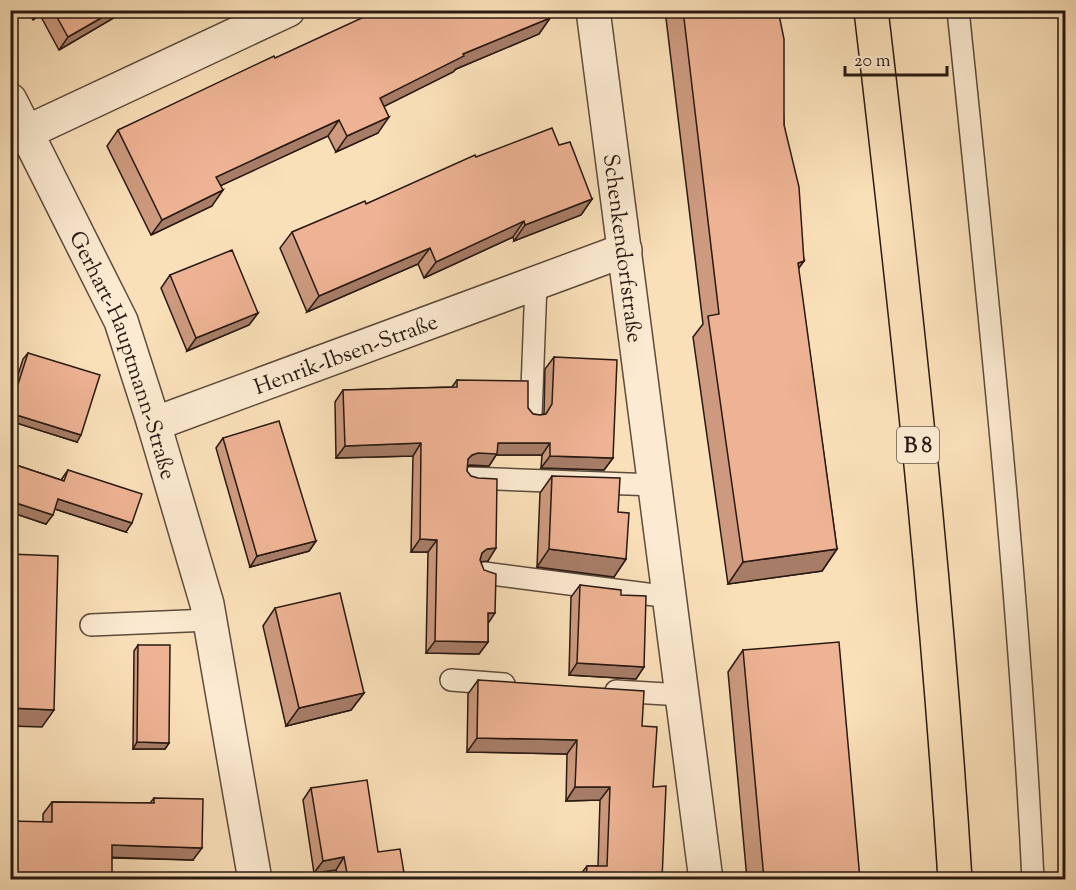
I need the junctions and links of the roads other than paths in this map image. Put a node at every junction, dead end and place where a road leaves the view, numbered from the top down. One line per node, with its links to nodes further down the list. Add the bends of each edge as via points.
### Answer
1 (288, 10): 6 (street)
2 (593, 10): 7 (street, Schenkendorfstraße)
3 (871, 10): 23 (main road, B 8, via 923,484)
4 (958, 10): 24 (lane, via 991,327 1028,765)
5 (10, 99): 6 (street, Gerhart-Hauptmann-Straße)
6 (19, 136): 10 (street, Gerhart-Hauptmann-Straße, via 121,321)
7 (625, 250): 8 (street, Henrik-Ibsen-Straße); 12 (street, Schenkendorfstraße)
8 (536, 283): 9 (lane); 10 (street, Henrik-Ibsen-Straße)
9 (531, 416)
10 (154, 424): 15 (street, Gerhart-Hauptmann-Straße)
11 (470, 478): 12 (lane)
12 (655, 485): 14 (street, Schenkendorfstraße)
13 (484, 573): 14 (lane)
14 (670, 597): 20 (street, Schenkendorfstraße)
15 (210, 620): 16 (lane); 21 (street, Gerhart-Hauptmann-Straße)
16 (91, 625)
17 (451, 680): 18 (lane)
18 (520, 685)
19 (601, 690): 20 (lane)
20 (682, 695): 22 (street, Schenkendorfstraße)
21 (255, 879)
22 (706, 879)
23 (955, 879)
24 (1033, 879)

